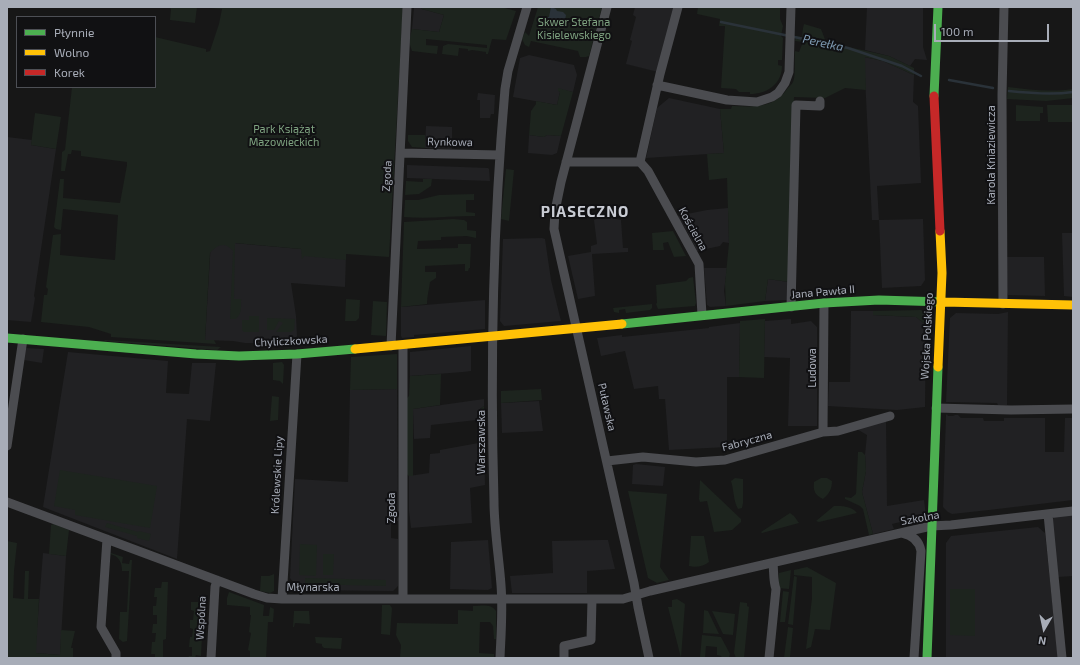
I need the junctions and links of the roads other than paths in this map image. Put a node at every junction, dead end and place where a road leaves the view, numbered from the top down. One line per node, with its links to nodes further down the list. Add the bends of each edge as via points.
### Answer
1 (407, 7): 10 (street, Zgoda)
2 (527, 7): 11 (street, Warszawska, via 508,71)
3 (607, 7): 12 (street, Puławska)
4 (678, 7): 8 (street)
5 (791, 7): 8 (street, via 789,72 778,93 772,97 750,102 716,99)
6 (1004, 7): 16 (street, Karola Kniaziewicza)
7 (936, 10): 14 (street, Wojska Polskiego, via 934,94)
8 (657, 86): 13 (street)
9 (820, 101): 18 (street, via 820,106 796,105)
10 (400, 153): 11 (street, Rynkowa); 25 (street, Zgoda)
11 (500, 155): 21 (street, Warszawska, via 495,226)
12 (566, 162): 13 (street); 20 (street, Puławska, via 555,210 554,229)
13 (640, 162): 19 (street, Kościelna, via 648,171 699,264)
14 (941, 302): 15 (street, Jana Pawła II, via 879,300); 16 (street, Jana Pawła II); 27 (street, Wojska Polskiego)
15 (824, 303): 18 (street, Jana Pawła II); 30 (street, Ludowa)
16 (1004, 304): 17 (street, Jana Pawła II)
17 (1073, 305)
18 (791, 307): 19 (street, Jana Pawła II)
19 (702, 315): 20 (street, Jana Pawła II)
20 (577, 329): 21 (street, Chyliczkowska); 32 (street, Puławska)
21 (493, 337): 24 (street, Chyliczkowska); 44 (street, Warszawska, via 494,502)
22 (7, 338): 23 (street, Chyliczkowska)
23 (23, 339): 26 (street, Chyliczkowska, via 196,354); 31 (street)
24 (403, 345): 25 (street, Chyliczkowska); 43 (street, Zgoda)
25 (391, 346): 26 (street, Chyliczkowska)
26 (297, 354): 42 (street, Królewskie Lipy)
27 (936, 408): 28 (street); 36 (street, Wojska Polskiego)
28 (1073, 410)
29 (890, 416): 30 (street, Fabryczna, via 838,431)
30 (823, 432): 32 (street, Fabryczna, via 725,460 696,462 643,457)
31 (7, 446)
32 (607, 461): 41 (street, Puławska)
33 (7, 502): 38 (street, Młynarska)
34 (1073, 511): 35 (street, Szkolna)
35 (1048, 514): 36 (street, Szkolna); 54 (street)
36 (931, 526): 37 (street, Szkolna); 53 (street, Wojska Polskiego)
37 (902, 533): 39 (street, Szkolna); 52 (street, via 912,536 921,551)
38 (107, 539): 40 (street, Młynarska); 46 (street, via 101,627 116,653)
39 (773, 563): 41 (street, Szkolna); 51 (street, via 776,589)
40 (216, 580): 42 (street, Młynarska, via 267,598); 47 (street, Wspólna)
41 (636, 595): 45 (street, Młynarska, via 623,599); 50 (street, Puławska)
42 (282, 599): 43 (street, Młynarska)
43 (403, 599): 44 (street, Młynarska)
44 (501, 599): 45 (street, Młynarska); 48 (street, Warszawska)
45 (592, 599): 49 (street, via 591,640 564,646)
46 (116, 658)
47 (211, 658)
48 (500, 658)
49 (564, 658)
50 (649, 658)
51 (769, 658)
52 (914, 658)
53 (926, 658)
54 (1062, 658)

